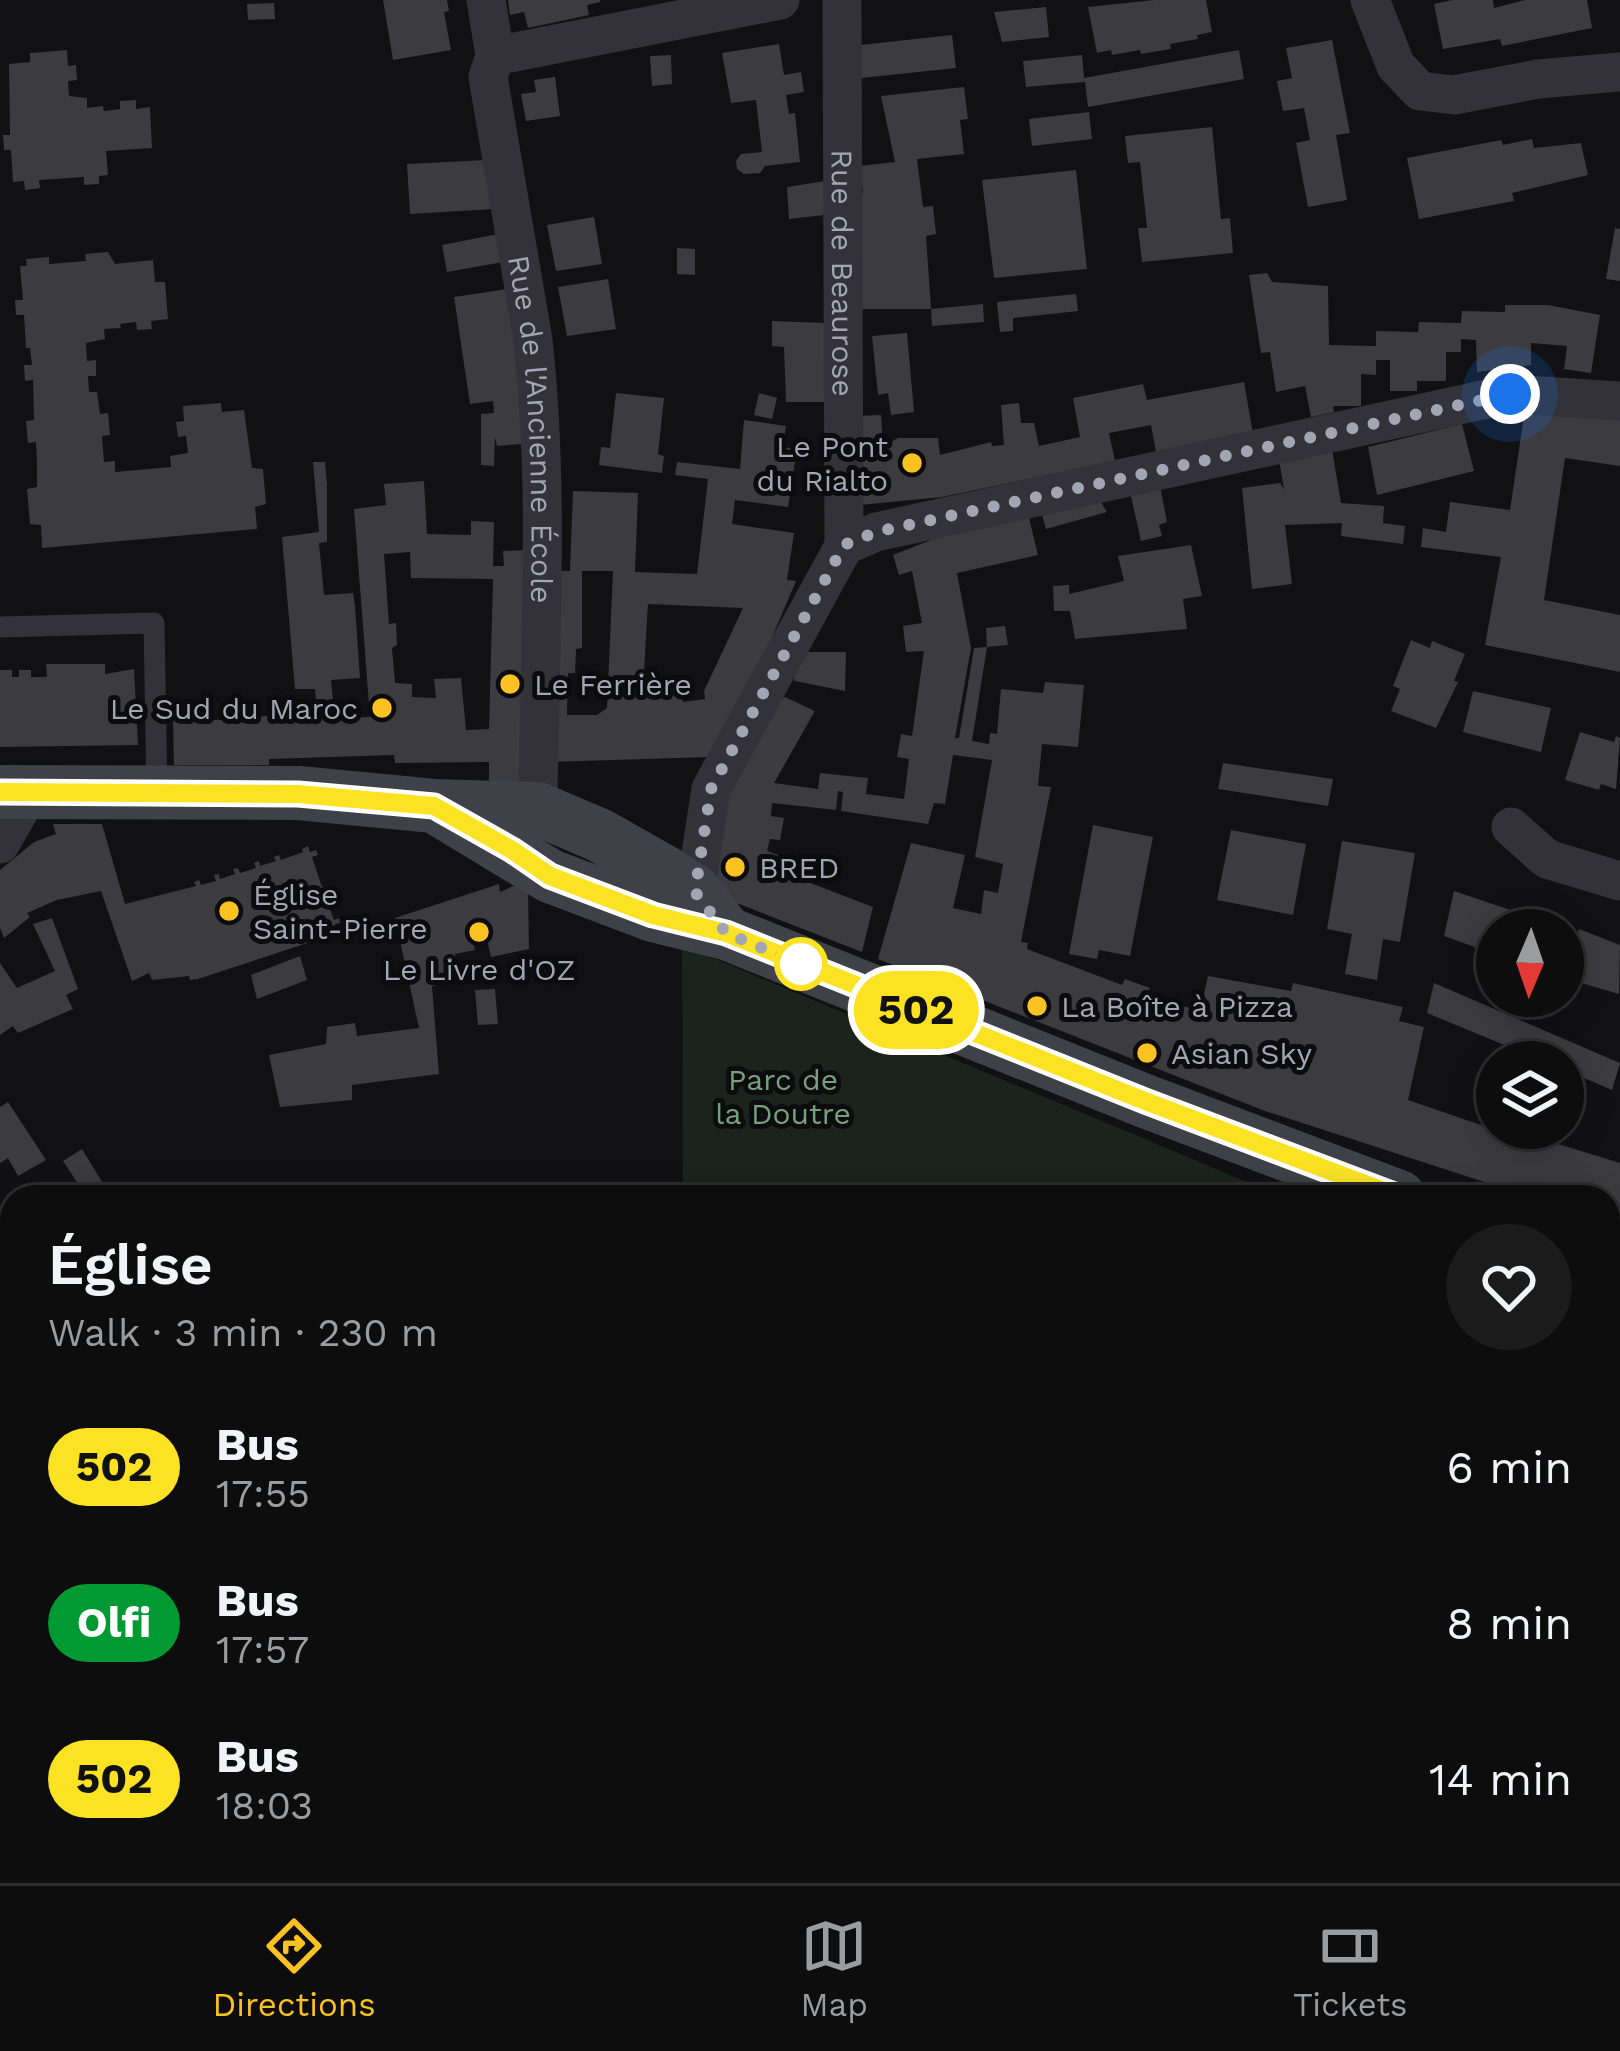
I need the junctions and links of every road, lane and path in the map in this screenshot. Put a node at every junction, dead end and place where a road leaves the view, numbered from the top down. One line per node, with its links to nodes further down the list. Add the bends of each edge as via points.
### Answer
1 (486, 0): 5 (street, Rue de l'Ancienne École)
2 (780, 0): 5 (street)
3 (842, 0): 8 (street, Rue de Beaurose)
4 (1370, 0): 6 (street, via 1396,66 1420,91 1454,95)
5 (494, 56): 13 (street, Rue de l'Ancienne École, via 488,77 536,371)
6 (1620, 72)
7 (1620, 400): 8 (street, via 1510,394)
8 (844, 545): 17 (street, via 711,789)
9 (0, 627): 11 (lane, via 154,623)
10 (15, 792): 11 (main road); 15 (street)
11 (157, 794): 12 (main road, via 313,794)
12 (434, 806): 13 (main road); 17 (main road, via 550,876 653,915)
13 (538, 809): 17 (main road, via 599,835)
14 (1511, 827): 16 (street, via 1547,859)
15 (0, 844)
16 (1620, 881)
17 (710, 913): 18 (main road, via 1145,1101)
18 (1367, 1185)

